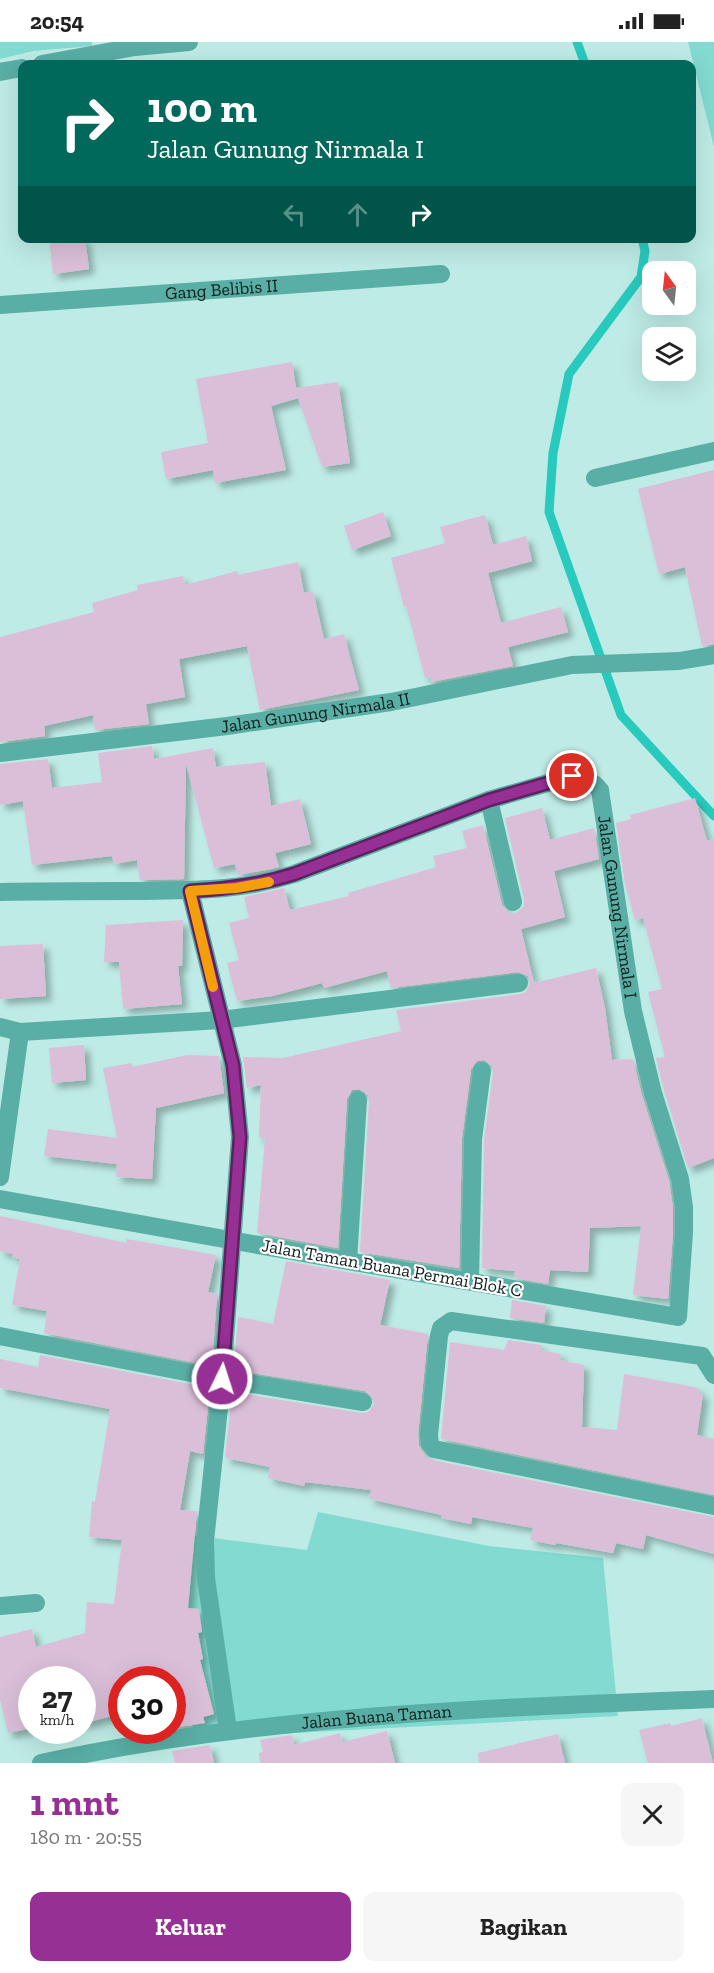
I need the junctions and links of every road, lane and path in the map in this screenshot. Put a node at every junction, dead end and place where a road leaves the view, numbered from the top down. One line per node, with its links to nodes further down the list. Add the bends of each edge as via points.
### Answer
1 (189, 42): 2 (street)
2 (64, 60)
3 (18, 69): 4 (street)
4 (0, 72)
5 (441, 274): 6 (street, Gang Belibis II)
6 (0, 305)
7 (714, 450): 8 (street)
8 (595, 478)
9 (714, 655): 10 (street, Jalan Gunung Nirmala II, via 679,661 572,665 391,702)
10 (0, 753)
11 (489, 800): 12 (street, Jalan Gunung Nirmala I, via 265,883); 14 (street); 26 (street, Jalan Gunung Nirmala I, via 572,776 585,778 600,790 633,1011 680,1179 684,1232)
12 (190, 891): 13 (street, Jalan Gunung Nirmala I); 16 (street)
13 (0, 892)
14 (513, 902)
15 (519, 983): 16 (street)
16 (221, 1020): 18 (street); 23 (street, via 233,1065 240,1137)
17 (0, 1027): 18 (street)
18 (20, 1032): 21 (street)
19 (482, 1071): 25 (street, via 472,1139)
20 (358, 1100): 24 (street)
21 (0, 1177)
22 (0, 1199): 23 (street, Jalan Taman Buana Permai Blok C)
23 (232, 1239): 24 (street, Jalan Taman Buana Permai Blok C); 29 (street)
24 (348, 1261): 25 (street, Jalan Taman Buana Permai Blok C)
25 (470, 1281): 26 (street, Jalan Taman Buana Permai Blok C)
26 (678, 1317)
27 (0, 1336): 29 (street)
28 (714, 1376): 31 (street, via 702,1356 451,1321 441,1328 439,1336 429,1435 434,1449)
29 (222, 1379): 30 (street); 35 (street, via 205,1541 206,1578)
30 (363, 1402)
31 (714, 1506)
32 (36, 1602): 33 (street)
33 (0, 1606)
34 (714, 1699): 35 (street, Jalan Buana Taman, via 461,1709)
35 (228, 1730): 36 (street, Jalan Buana Taman)
36 (41, 1763)

